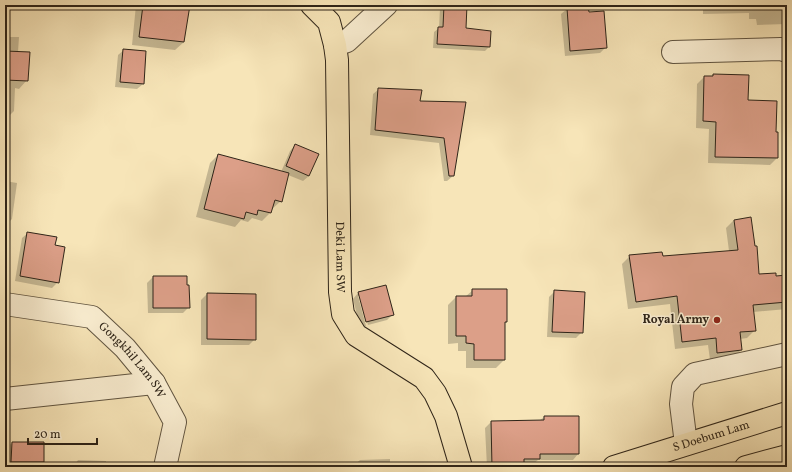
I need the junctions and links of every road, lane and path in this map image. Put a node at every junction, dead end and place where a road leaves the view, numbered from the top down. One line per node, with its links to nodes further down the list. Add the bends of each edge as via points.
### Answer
1 (312, 5): 3 (main road, Deki Lam SW, via 329,22)
2 (386, 5): 3 (street, via 347,41)
3 (335, 45): 14 (main road, Deki Lam SW, via 340,292 343,314 356,335 424,378 435,393 446,416)
4 (787, 51): 5 (street)
5 (673, 52)
6 (5, 304): 8 (street, Gongkhil Lam SW, via 92,317 125,348)
7 (787, 354): 11 (street, via 695,374 683,387 681,404)
8 (154, 383): 9 (street); 13 (street, Gongkhil Lam SW, via 175,422)
9 (5, 399)
10 (787, 413): 11 (main road, S Doebum Lam)
11 (686, 444): 15 (main road, S Doebum Lam)
12 (787, 456): 16 (main road)
13 (165, 467)
14 (461, 467)
15 (614, 467)
16 (746, 467)

